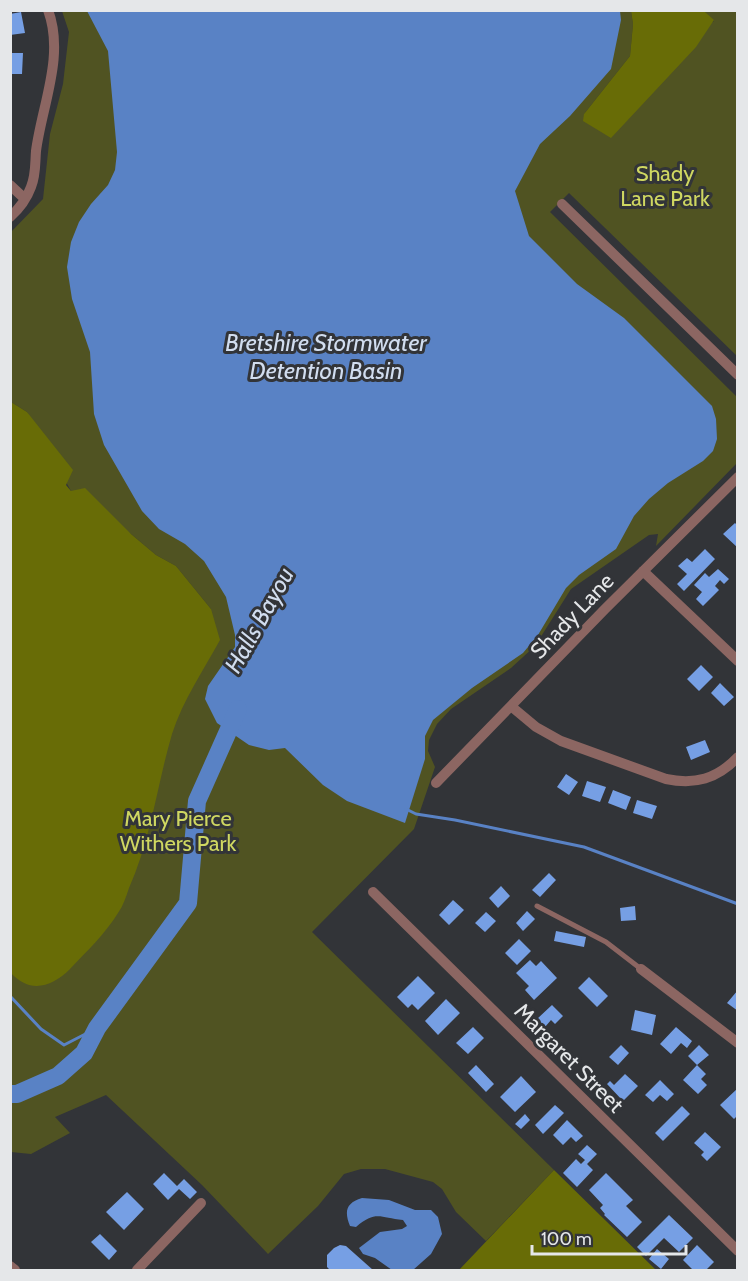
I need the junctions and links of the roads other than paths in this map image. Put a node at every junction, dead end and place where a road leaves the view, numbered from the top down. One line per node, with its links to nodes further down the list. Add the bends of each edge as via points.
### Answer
1 (48, 10): 3 (street, via 54,36 52,71 35,173)
2 (10, 185): 3 (street)
3 (25, 199): 5 (street)
4 (562, 204): 6 (street)
5 (10, 217)
6 (738, 375)
7 (738, 477): 8 (street, Shady Lane)
8 (643, 571): 9 (street); 10 (street, Shady Lane)
9 (738, 661)
10 (512, 707): 11 (street, via 561,741 666,779 683,782 712,777); 12 (street, Shady Lane)
11 (738, 757)
12 (436, 783)
13 (373, 892): 18 (street, Margaret Street)
14 (537, 906): 15 (lane, via 606,942)
15 (641, 969): 16 (street)
16 (738, 1043)
17 (201, 1203): 21 (street)
18 (738, 1251)
19 (10, 1266): 20 (street)
20 (15, 1270)
21 (137, 1270)

